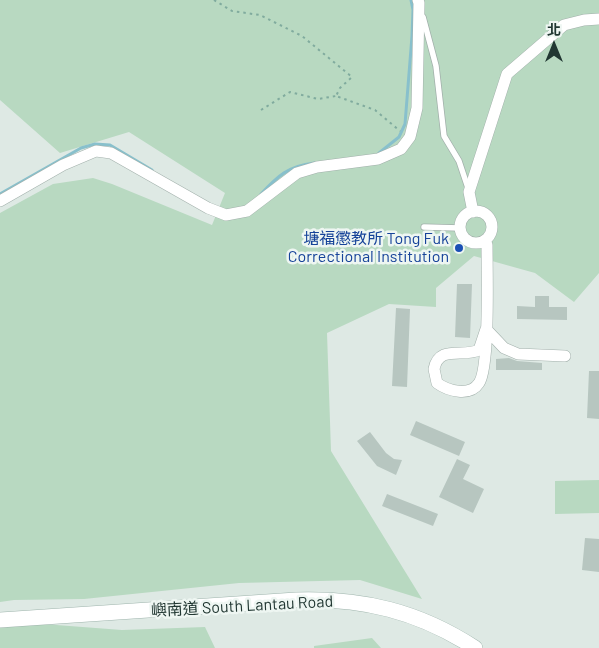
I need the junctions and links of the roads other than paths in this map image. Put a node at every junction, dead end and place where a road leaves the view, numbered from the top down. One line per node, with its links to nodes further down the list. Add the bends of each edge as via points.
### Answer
1 (418, 2): 3 (lane, via 436,66 444,136 459,161); 4 (street, via 417,108 410,137 401,149 378,159 317,167 297,173 247,211 226,215 111,153 96,151 63,165)
2 (599, 19): 3 (street, via 564,25 507,74)
3 (469, 192): 5 (street)
4 (0, 201)
5 (473, 212): 7 (street, via 463,218); 8 (street, via 487,215 492,224 491,234)
6 (424, 228): 7 (lane)
7 (460, 228): 8 (street, via 466,240 476,244)
8 (485, 241): 9 (street)
9 (486, 329): 9 (street, via 479,384 460,392 437,383 434,369 438,359 448,353 474,353 479,350); 10 (street, via 504,348 518,354)
10 (565, 356)
11 (0, 620): 12 (main road, 嶼南道 South Lantau Road, via 331,600 362,603 405,614 440,628)
12 (475, 648)

